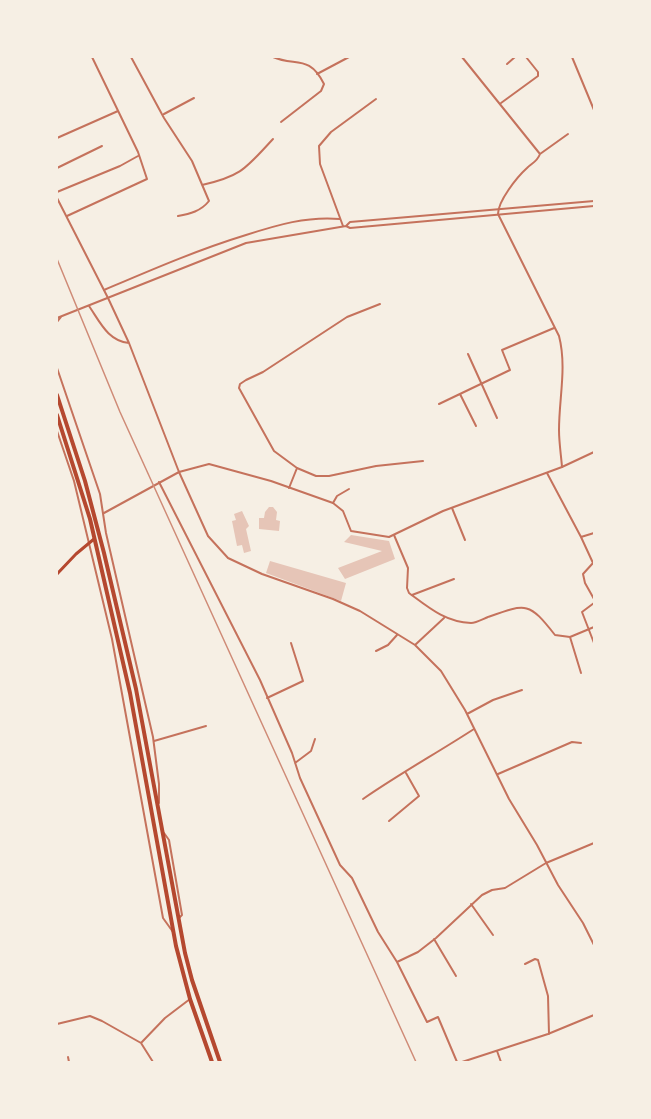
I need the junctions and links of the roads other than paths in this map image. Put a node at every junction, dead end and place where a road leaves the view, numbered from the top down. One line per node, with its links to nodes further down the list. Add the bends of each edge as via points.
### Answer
1 (92, 57): 15 (street)
2 (131, 57): 16 (street)
3 (273, 57): 10 (street, via 302,62)
4 (350, 57): 10 (street)
5 (462, 57): 13 (street)
6 (515, 57): 9 (street)
7 (526, 57): 13 (street, via 538,76)
8 (572, 57): 14 (street)
9 (507, 64)
10 (317, 74): 17 (street, via 324,84 321,91)
11 (194, 98): 16 (street)
12 (375, 99): 34 (street, via 331,132 319,146 320,164)
13 (501, 103): 22 (street)
14 (594, 110)
15 (118, 111): 19 (street); 23 (street)
16 (164, 114): 25 (street)
17 (281, 122)
18 (568, 134): 22 (street)
19 (57, 138)
20 (273, 139): 25 (street, via 245,169 228,179)
21 (102, 146): 24 (street)
22 (540, 154): 30 (street, via 507,192)
23 (138, 156): 26 (street); 32 (street, via 147,179)
24 (57, 168)
25 (202, 185): 33 (street, via 208,201 204,207)
26 (57, 192)
27 (57, 198): 32 (street)
28 (594, 201): 30 (street)
29 (594, 206): 31 (street)
30 (498, 209): 31 (street); 35 (street, via 350,222)
31 (498, 214): 35 (street); 41 (street)
32 (66, 216): 36 (street)
33 (178, 216)
34 (340, 219): 35 (street); 36 (street, via 305,219 266,228 191,253)
35 (344, 226): 37 (street, via 246,243)
36 (104, 290): 37 (street)
37 (108, 298): 39 (street); 42 (street)
38 (380, 304): 57 (street, via 347,317 240,384 274,451)
39 (89, 306): 40 (street); 42 (street, via 108,334 119,342)
40 (59, 318)
41 (554, 328): 45 (street, via 502,350 510,370); 56 (street, via 563,363 559,430)
42 (129, 343): 58 (street)
43 (468, 354): 45 (street)
44 (57, 368): 65 (street)
45 (480, 384): 46 (street); 50 (street)
46 (460, 394): 48 (street); 51 (street)
47 (57, 395): 97 (highway, via 104,553 135,689)
48 (439, 404)
49 (57, 415): 97 (highway, via 90,519)
50 (497, 418)
51 (476, 426)
52 (57, 431): 53 (street)
53 (58, 438): 71 (street)
54 (594, 452): 56 (street)
55 (423, 461): 57 (street, via 328,476)
56 (562, 467): 59 (street)
57 (297, 468): 61 (street)
58 (179, 472): 60 (street); 61 (street, via 209,464); 79 (street, via 208,536 228,558 360,611)
59 (547, 473): 64 (street); 69 (street)
60 (159, 482): 65 (street); 87 (street)
61 (289, 488): 63 (street)
62 (349, 489): 63 (street)
63 (333, 503): 68 (street, via 343,511 351,531)
64 (452, 508): 68 (street); 70 (street)
65 (104, 513): 66 (street)
66 (106, 533): 71 (main road); 92 (street)
67 (594, 533): 69 (street)
68 (394, 535): 74 (street, via 408,568 407,588)
69 (581, 537): 75 (street, via 593,563 583,574)
70 (465, 540)
71 (90, 542): 72 (main road); 104 (street, via 114,649 163,918)
72 (57, 574)
73 (454, 579): 74 (street)
74 (412, 595): 76 (street)
75 (594, 601): 78 (street, via 582,612)
76 (444, 618): 80 (street, via 473,623 512,609 529,609 555,634); 83 (street)
77 (594, 627): 78 (street)
78 (589, 630): 80 (street); 82 (street)
79 (398, 634): 83 (street); 84 (street)
80 (570, 637): 85 (street)
81 (291, 643): 87 (street, via 303,681)
82 (594, 643)
83 (415, 645): 88 (street, via 441,671)
84 (376, 651)
85 (580, 673)
86 (522, 690): 88 (street)
87 (267, 698): 94 (street)
88 (467, 714): 90 (street)
89 (206, 726): 92 (street)
90 (474, 729): 95 (street); 96 (street)
91 (315, 739): 94 (street, via 311,751)
92 (154, 741): 99 (street)
93 (581, 743): 96 (street, via 572,742)
94 (295, 762): 108 (street, via 340,865 352,878)
95 (405, 772): 98 (street); 100 (street, via 419,796)
96 (497, 774): 102 (street)
97 (150, 783): 99 (highway); 104 (highway)
98 (363, 799)
99 (158, 808): 121 (highway, via 192,980)
100 (389, 821)
101 (594, 843): 102 (street)
102 (546, 863): 103 (street); 107 (street)
103 (471, 904): 105 (street); 106 (street)
104 (174, 934): 111 (highway)
105 (493, 935)
106 (434, 939): 108 (street); 110 (street)
107 (594, 945)
108 (397, 962): 122 (street, via 427,1022 438,1017)
109 (525, 964): 114 (street, via 538,960 548,996)
110 (456, 976)
111 (190, 999): 115 (street); 120 (highway)
112 (594, 1015): 114 (street)
113 (57, 1024): 115 (street, via 90,1016)
114 (549, 1034): 116 (street)
115 (141, 1043): 119 (street)
116 (497, 1050): 123 (street); 124 (street)
117 (68, 1057): 118 (street)
118 (69, 1062)
119 (153, 1062)
120 (212, 1062)
121 (220, 1062)
122 (457, 1062)
123 (462, 1062)
124 (501, 1062)

